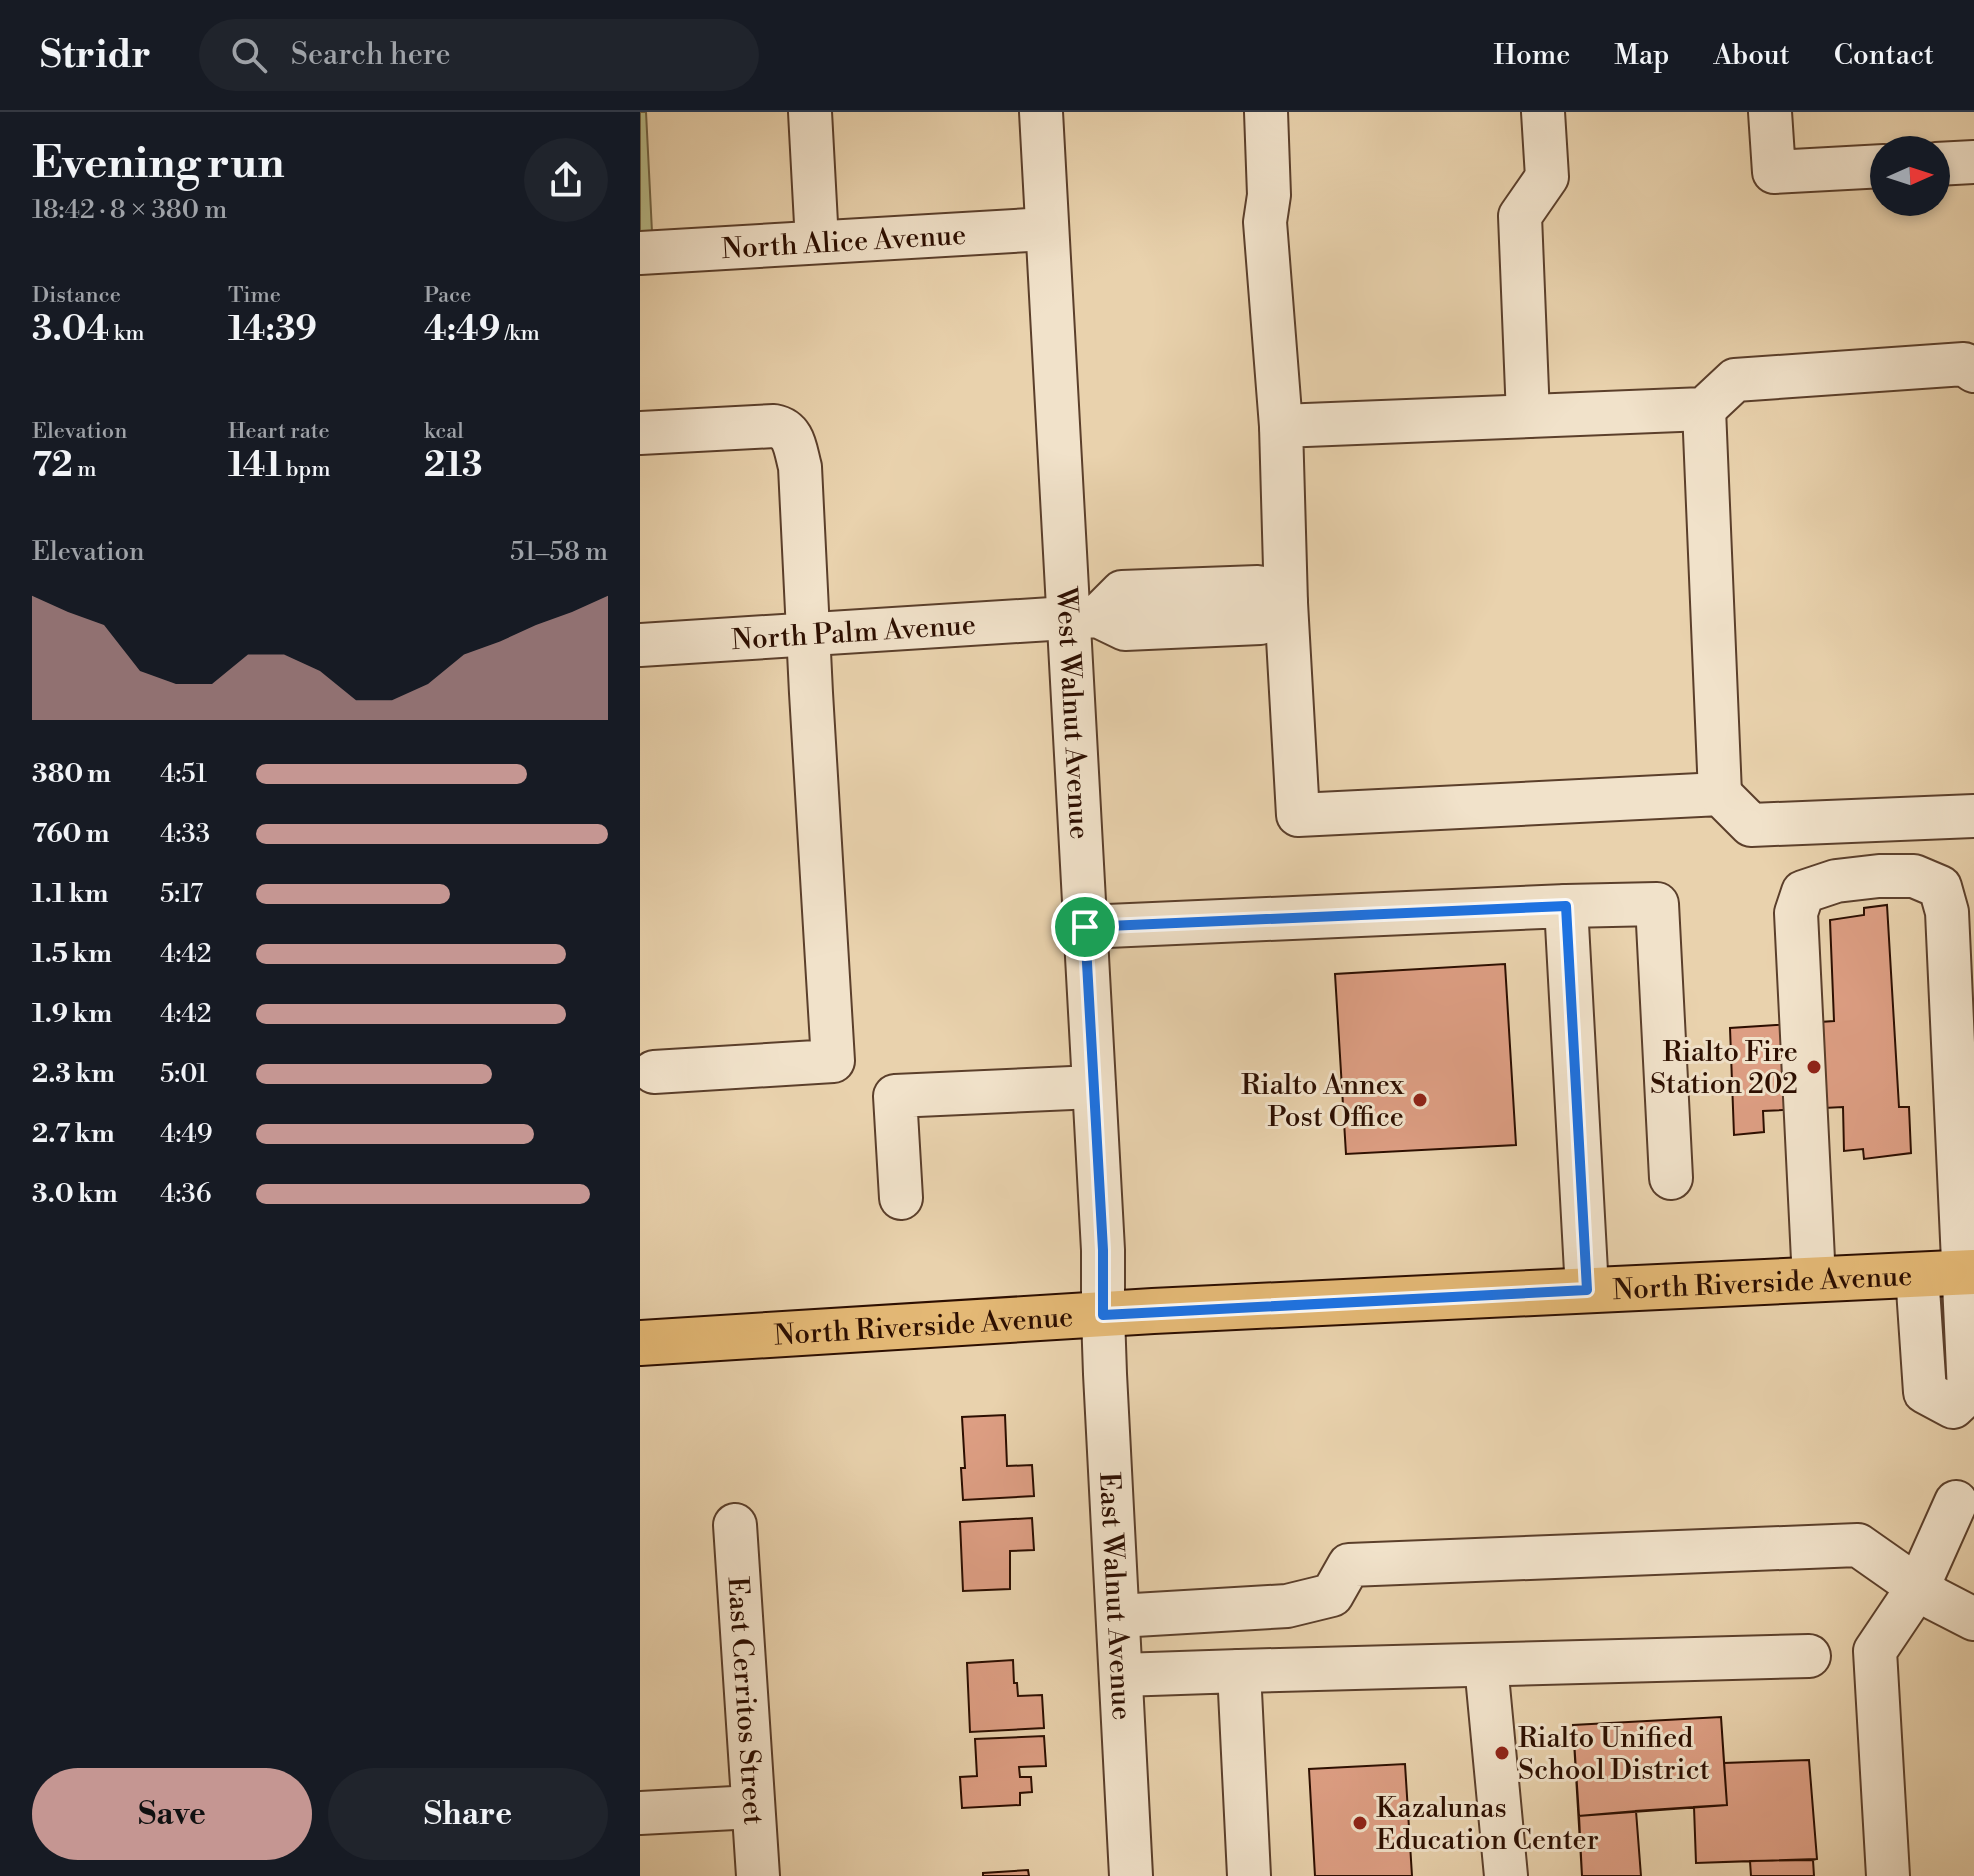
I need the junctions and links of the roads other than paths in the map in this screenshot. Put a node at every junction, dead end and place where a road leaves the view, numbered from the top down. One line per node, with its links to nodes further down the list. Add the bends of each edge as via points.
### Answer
1 (810, 112): 10 (street)
2 (1041, 112): 9 (street, West Walnut Avenue)
3 (1266, 112): 15 (street, via 1265,222)
4 (1543, 112): 14 (street, via 1547,177 1520,216)
5 (1770, 112): 8 (street, via 1774,172)
6 (1974, 162): 7 (street)
7 (1950, 163)
8 (1870, 167)
9 (1047, 229): 10 (street, North Alice Avenue); 18 (street, West Walnut Avenue)
10 (817, 242): 11 (street, North Alice Avenue)
11 (640, 253)
12 (1974, 371): 13 (street, via 1964,364 1735,380)
13 (1704, 409): 14 (street); 21 (street)
14 (1528, 416): 15 (street)
15 (1281, 426): 17 (street)
16 (640, 433): 19 (street, via 774,426 792,435 800,467)
17 (1286, 603): 18 (street, via 1260,623 1125,629); 21 (street, via 1298,815)
18 (1083, 617): 19 (street, North Palm Avenue); 24 (street, West Walnut Avenue)
19 (808, 635): 20 (street, North Palm Avenue); 25 (street, via 833,1061)
20 (640, 645)
21 (1720, 794): 22 (street, via 1751,825)
22 (1974, 816)
23 (1566, 906): 24 (street); 27 (street, via 1657,904); 32 (street)
24 (1085, 927): 26 (street, West Walnut Avenue)
25 (654, 1072)
26 (1094, 1087): 28 (street, via 895,1096); 33 (street, West Walnut Avenue)
27 (1671, 1178)
28 (901, 1198)
29 (1969, 1272): 30 (main road, North Riverside Avenue); 30 (street, via 1969,1392 1953,1407 1925,1392); 31 (street, via 1947,912 1940,887 1914,876 1879,876 1803,892 1796,913)
30 (1917, 1274): 31 (main road, North Riverside Avenue)
31 (1814, 1280): 32 (main road, North Riverside Avenue)
32 (1587, 1290): 33 (main road, North Riverside Avenue)
33 (1103, 1315): 34 (main road, North Riverside Avenue); 38 (street, East Walnut Avenue)
34 (640, 1343)
35 (1956, 1502): 37 (street)
36 (735, 1525): 44 (street, East Cerritos Street)
37 (1918, 1587): 38 (street, via 1858,1545 1349,1565 1332,1595 1287,1606); 39 (street); 50 (street, via 1875,1651)
38 (1118, 1616): 43 (street, East Walnut Avenue)
39 (1974, 1619)
40 (1809, 1656): 41 (street)
41 (1486, 1665): 42 (street); 49 (street)
42 (1239, 1671): 43 (street); 48 (street)
43 (1121, 1675): 47 (street, East Walnut Avenue)
44 (753, 1807): 45 (street); 46 (street, East Cerritos Street)
45 (640, 1813)
46 (758, 1876)
47 (1131, 1876)
48 (1249, 1876)
49 (1506, 1876)
50 (1888, 1876)

